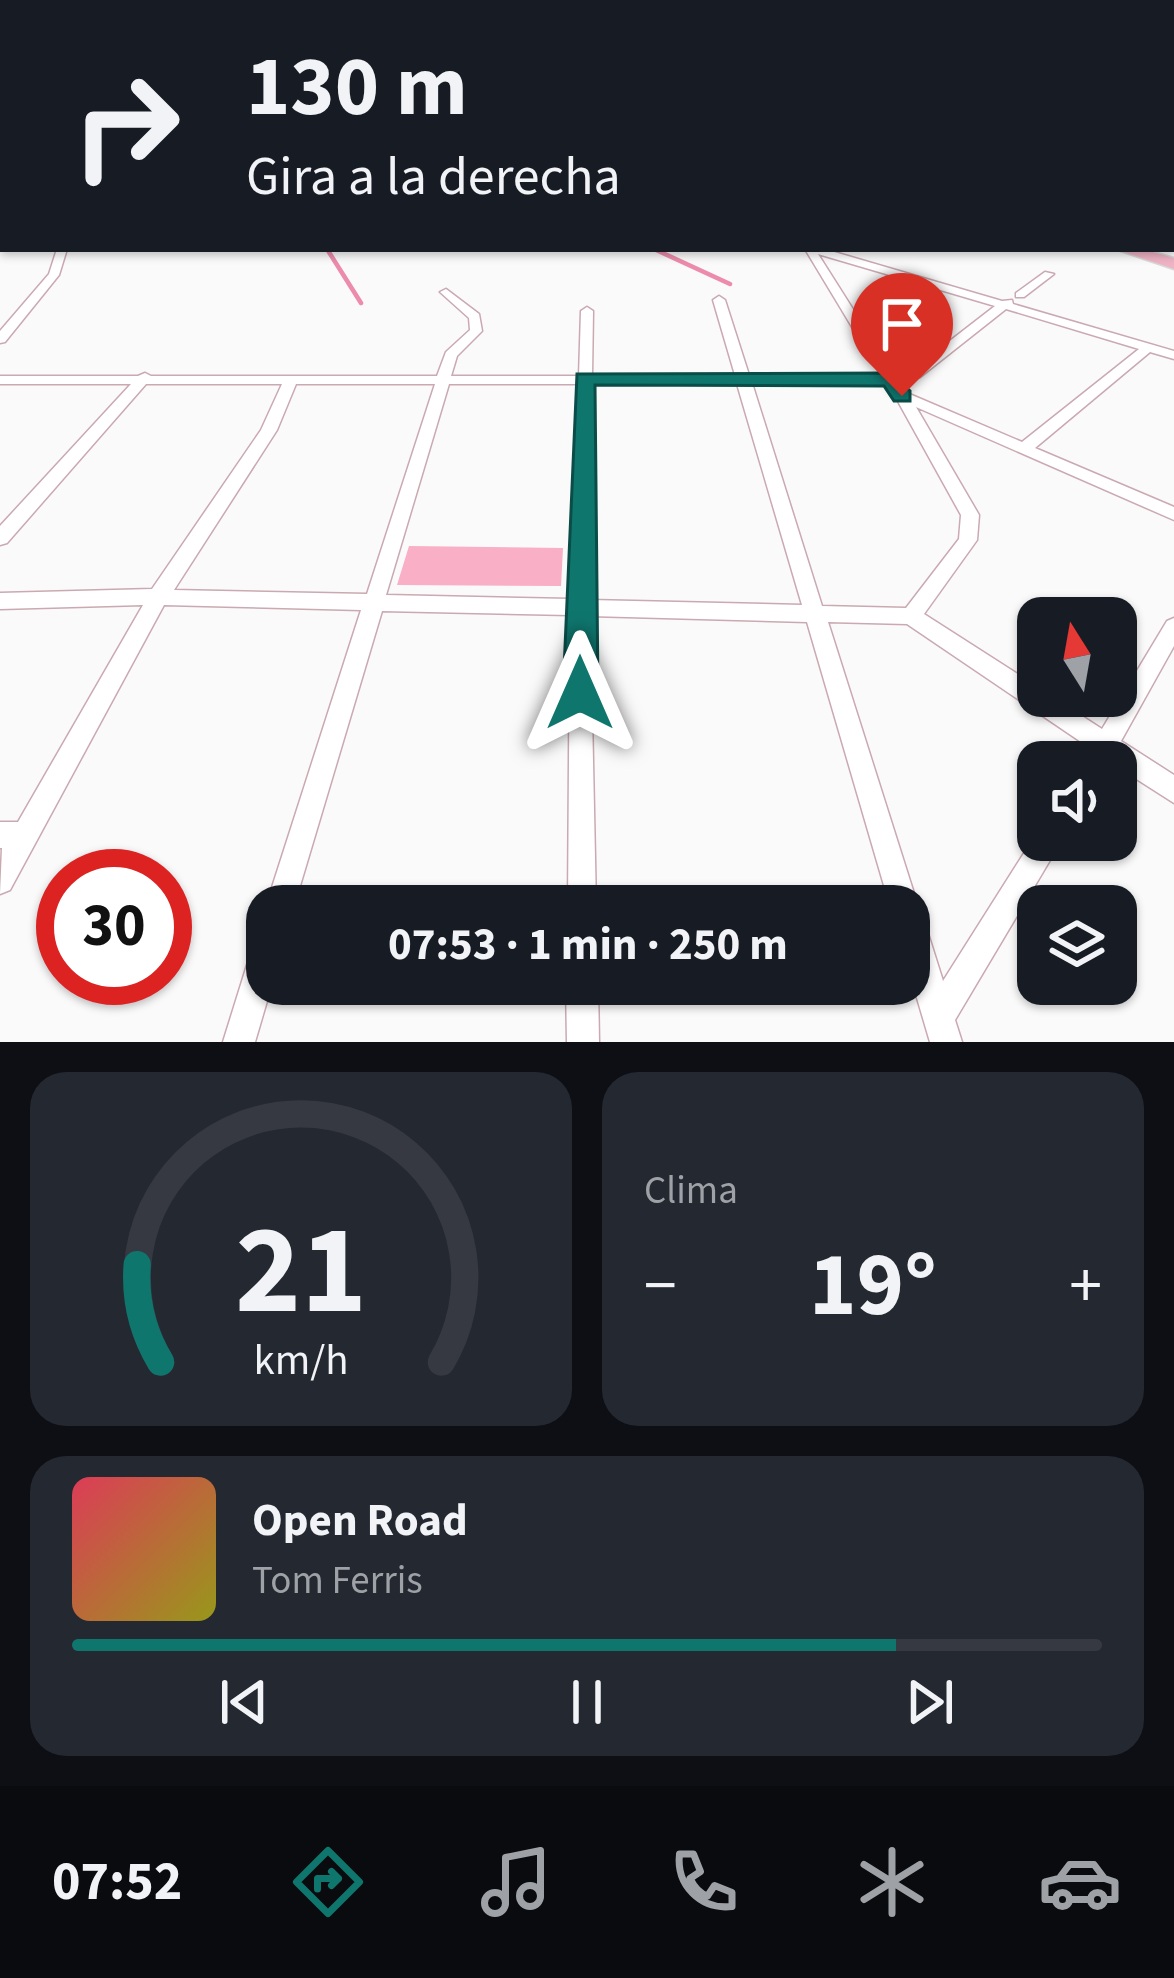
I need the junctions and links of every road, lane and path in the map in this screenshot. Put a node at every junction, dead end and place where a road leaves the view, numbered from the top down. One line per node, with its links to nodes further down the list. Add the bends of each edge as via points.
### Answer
1 (61, 252): 12 (street, via 54,274)
2 (814, 252): 21 (street)
3 (824, 252): 9 (street)
4 (853, 252): 9 (street)
5 (1133, 252): 6 (highway)
6 (1174, 265)
7 (1049, 274): 9 (street)
8 (446, 292): 20 (street, via 476,317 476,331 452,355)
9 (1014, 298): 13 (street); 14 (street); 21 (street, via 915,374)
10 (718, 300): 22 (street)
11 (587, 311): 17 (street)
12 (0, 339)
13 (1174, 342)
14 (1150, 346): 15 (street); 24 (street)
15 (1174, 355)
16 (145, 377): 18 (street); 19 (street); 26 (street)
17 (584, 378): 20 (street); 22 (street); 30 (street)
18 (291, 379): 20 (street); 27 (street, via 269,430)
19 (0, 380)
20 (443, 380): 29 (street)
21 (890, 380): 22 (street); 23 (street)
22 (741, 383): 32 (street)
23 (902, 396): 24 (street); 31 (street, via 970,515 968,540)
24 (1026, 448): 25 (street)
25 (1174, 514)
26 (0, 538)
27 (158, 597): 28 (street); 29 (street); 38 (street)
28 (0, 601)
29 (371, 603): 30 (street); 41 (street)
30 (580, 608): 32 (street); 42 (street)
31 (911, 616): 32 (street); 34 (street)
32 (815, 618): 43 (street)
33 (1174, 627): 35 (street)
34 (1084, 741)
35 (1108, 741)
36 (1137, 771): 37 (street)
37 (1174, 790)
38 (12, 835): 40 (street)
39 (1036, 861): 47 (street)
40 (0, 880)
41 (286, 885)
42 (582, 885)
43 (898, 885)
44 (930, 990): 47 (street)
45 (250, 1005): 48 (street)
46 (582, 1005): 49 (street)
47 (942, 1029)
48 (239, 1042)
49 (583, 1042)

